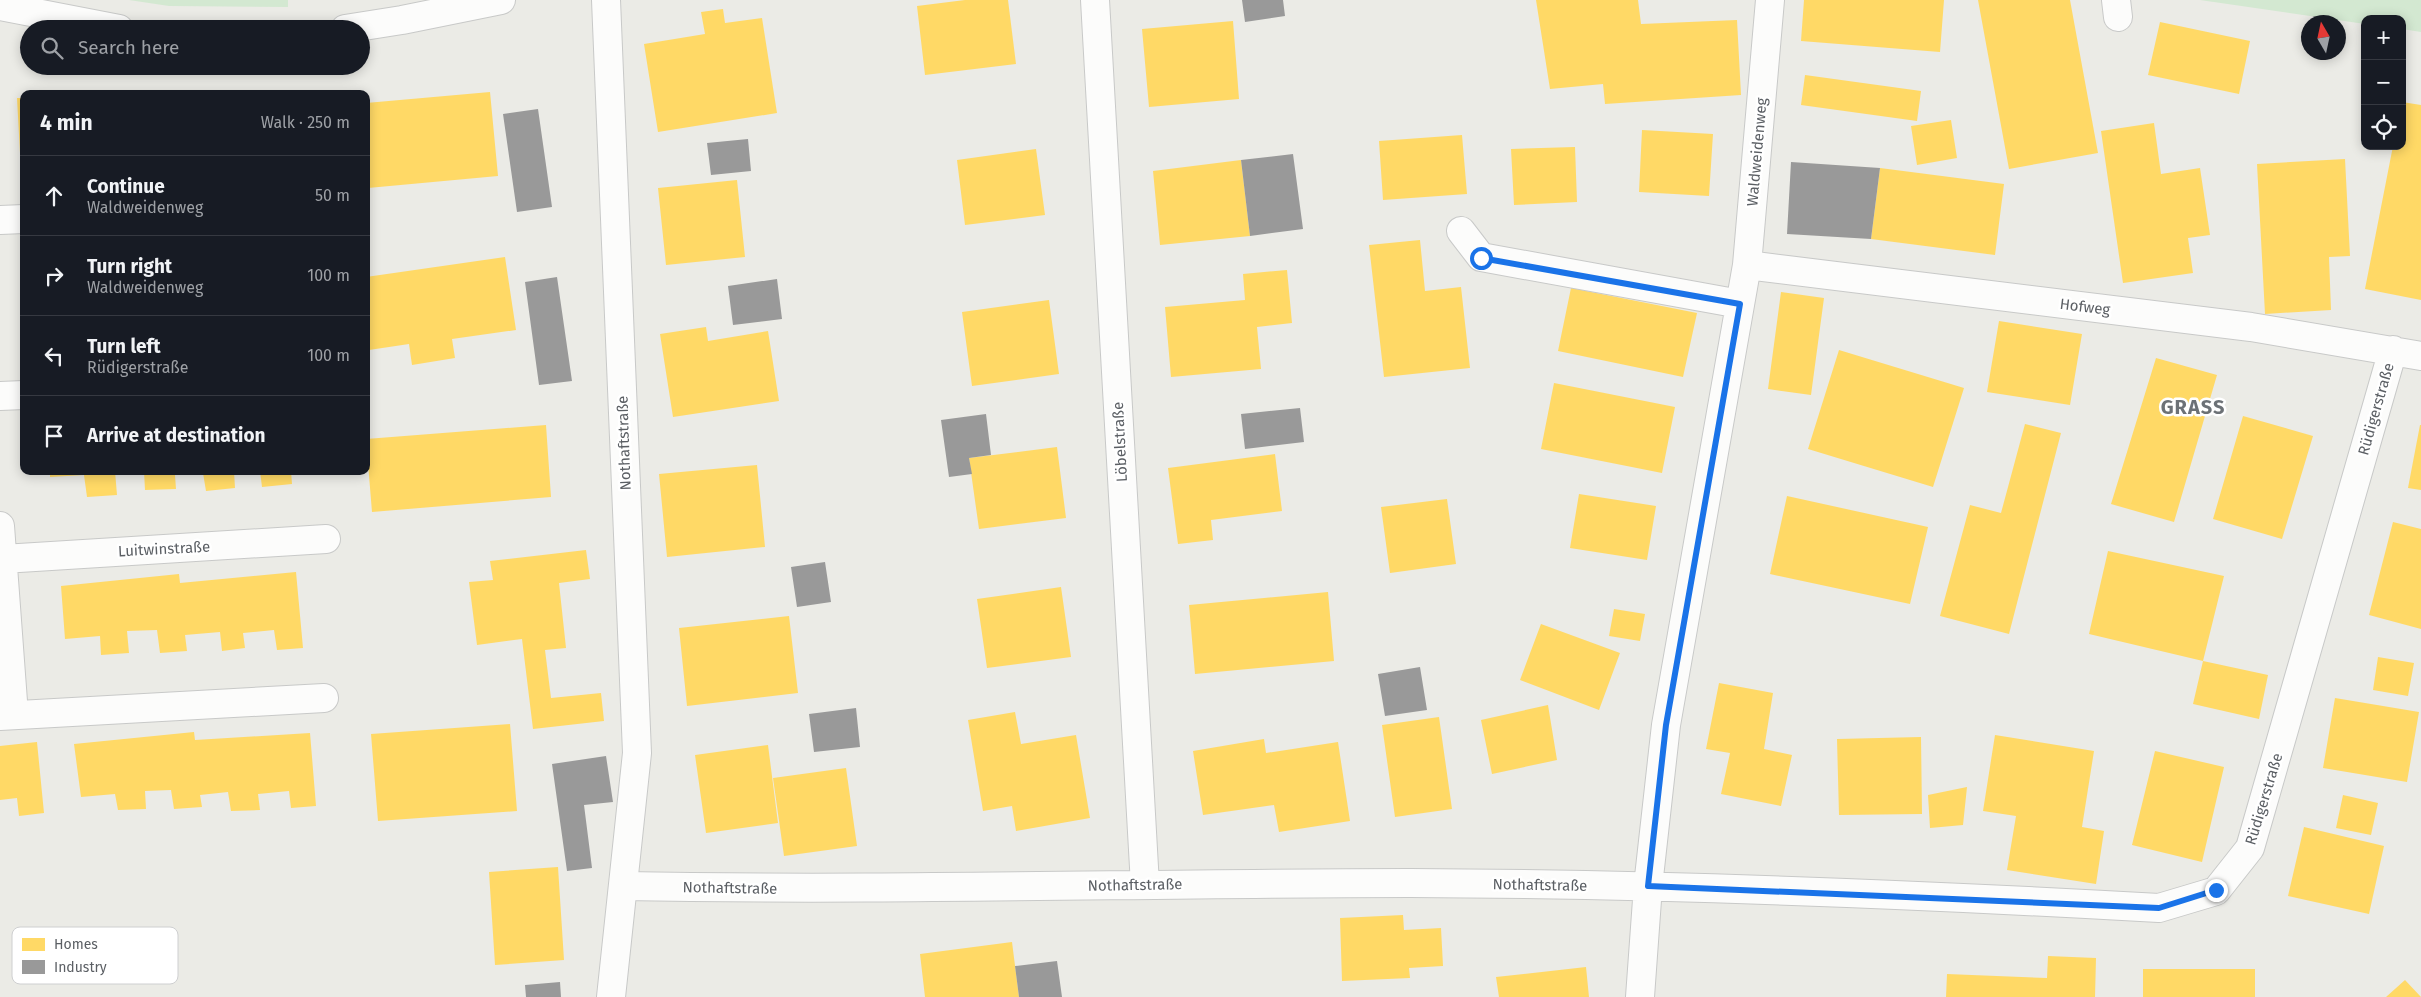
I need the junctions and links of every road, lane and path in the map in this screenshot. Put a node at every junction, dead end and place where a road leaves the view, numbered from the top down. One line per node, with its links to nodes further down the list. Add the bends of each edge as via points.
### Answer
1 (501, 0): 7 (street)
2 (606, 0): 23 (street, Nothaftstraße, via 637,753)
3 (1095, 0): 22 (street, Löbelstraße)
4 (1770, 0): 11 (street, Waldweidenweg)
5 (0, 6): 6 (street)
6 (72, 20)
7 (370, 25)
8 (20, 219): 9 (street)
9 (0, 220)
10 (1462, 231): 12 (street, via 1481,258)
11 (1747, 266): 12 (street, Waldweidenweg); 13 (street, Hofweg, via 2251,327)
12 (1740, 304): 24 (street, Waldweidenweg, via 1666,725)
13 (2393, 350): 14 (street, Hofweg); 24 (street, Rüdigerstraße, via 2250,848 2216,890 2159,908)
14 (2421, 356)
15 (20, 395): 16 (street)
16 (0, 396)
17 (0, 526): 19 (street)
18 (326, 539): 19 (street, Luitwinstraße)
19 (3, 559): 21 (street)
20 (324, 698): 21 (street)
21 (7, 716)
22 (1145, 885): 23 (street, Nothaftstraße, via 786,889); 24 (street, Nothaftstraße, via 1409,883)
23 (623, 886): 25 (street, Nothaftstraße)
24 (1648, 886): 26 (street, Waldweidenweg)
25 (610, 997)
26 (1640, 997)

